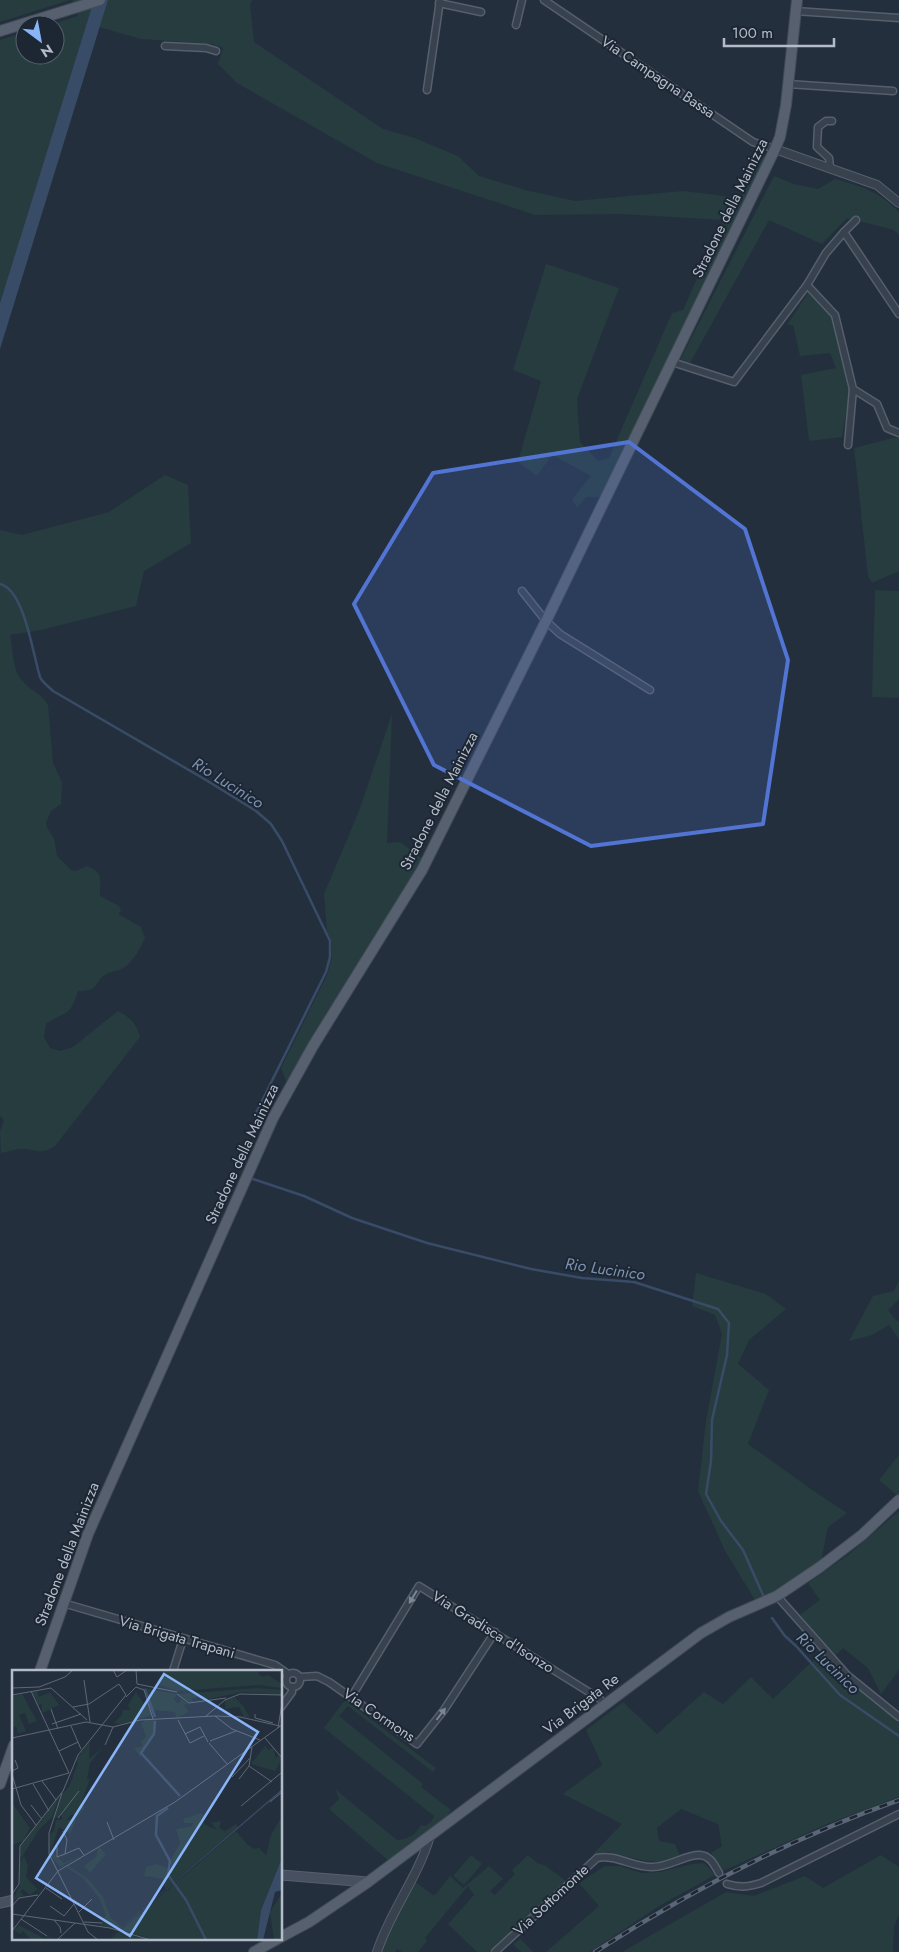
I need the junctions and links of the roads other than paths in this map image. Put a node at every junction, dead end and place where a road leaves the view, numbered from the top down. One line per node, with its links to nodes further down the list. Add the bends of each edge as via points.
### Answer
1 (100, 0): 10 (main road)
2 (522, 0): 9 (street)
3 (544, 0): 17 (street, Via Campagna Bassa, via 753,142)
4 (797, 0): 6 (main road, Stradone della Mainizza)
5 (440, 1): 7 (street); 14 (street)
6 (796, 11): 8 (street); 13 (main road, Stradone della Mainizza)
7 (482, 12)
8 (899, 18)
9 (516, 24)
10 (0, 31)
11 (165, 46): 12 (street)
12 (216, 51)
13 (788, 84): 15 (street); 17 (main road, Stradone della Mainizza, via 780,137)
14 (426, 90)
15 (893, 92)
16 (832, 121): 18 (street, via 818,127 817,147 829,158)
17 (775, 149): 18 (street); 24 (main road, Stradone della Mainizza)
18 (830, 167): 19 (street, via 878,185)
19 (899, 203)
20 (856, 220): 21 (street)
21 (844, 232): 22 (street, via 826,253); 23 (street)
22 (807, 285): 24 (street, via 734,382); 25 (street, via 835,314)
23 (899, 314)
24 (672, 362): 29 (main road, Stradone della Mainizza)
25 (853, 390): 26 (street, via 877,404 888,428); 27 (street)
26 (899, 433)
27 (848, 445)
28 (522, 591): 29 (street)
29 (546, 621): 30 (street, via 560,634); 33 (main road, Stradone della Mainizza, via 422,870 273,1118 88,1534)
30 (650, 690)
31 (899, 1500): 32 (main road, Via Brigata Re, via 862,1535)
32 (771, 1599): 44 (street, via 847,1675); 48 (main road, Via Brigata Re, via 701,1633)
33 (64, 1604): 35 (street, Via Brigata Trapani); 36 (main road, Stradone della Mainizza)
34 (495, 1632): 41 (street, Via Cormons, one-way to 34, via 418,1744); 41 (street, Via Gradisca d'Isonzo, one-way to 41, via 419,1586); 42 (street, Via Gradisca d'Isonzo)
35 (183, 1638): 37 (street); 38 (street, Via Brigata Trapani, via 275,1665)
36 (40, 1670)
37 (173, 1670)
38 (288, 1674): 39 (street, Via Brigata Trapani, via 296,1673); 40 (street, via 286,1682)
39 (300, 1677): 40 (street, via 298,1685); 41 (street, Via Cormons, via 317,1676)
40 (292, 1687): 43 (street)
41 (352, 1696)
42 (600, 1699)
43 (282, 1706)
44 (899, 1717)
45 (12, 1751): 46 (main road)
46 (0, 1784)
47 (899, 1814): 52 (street, via 761,1883 748,1888)
48 (430, 1836): 51 (main road, Via Brigata Re); 56 (street, via 424,1857 383,1934)
49 (719, 1873): 57 (street, Via Sottomonte, via 710,1858 700,1855 665,1866 650,1867 606,1856 597,1858)
50 (282, 1875): 51 (main road)
51 (368, 1882): 53 (main road, Via Brigata Re)
52 (727, 1884)
53 (282, 1937)
54 (276, 1940): 55 (main road, Via Brigata Re)
55 (254, 1952)
56 (377, 1952)
57 (495, 1952)

